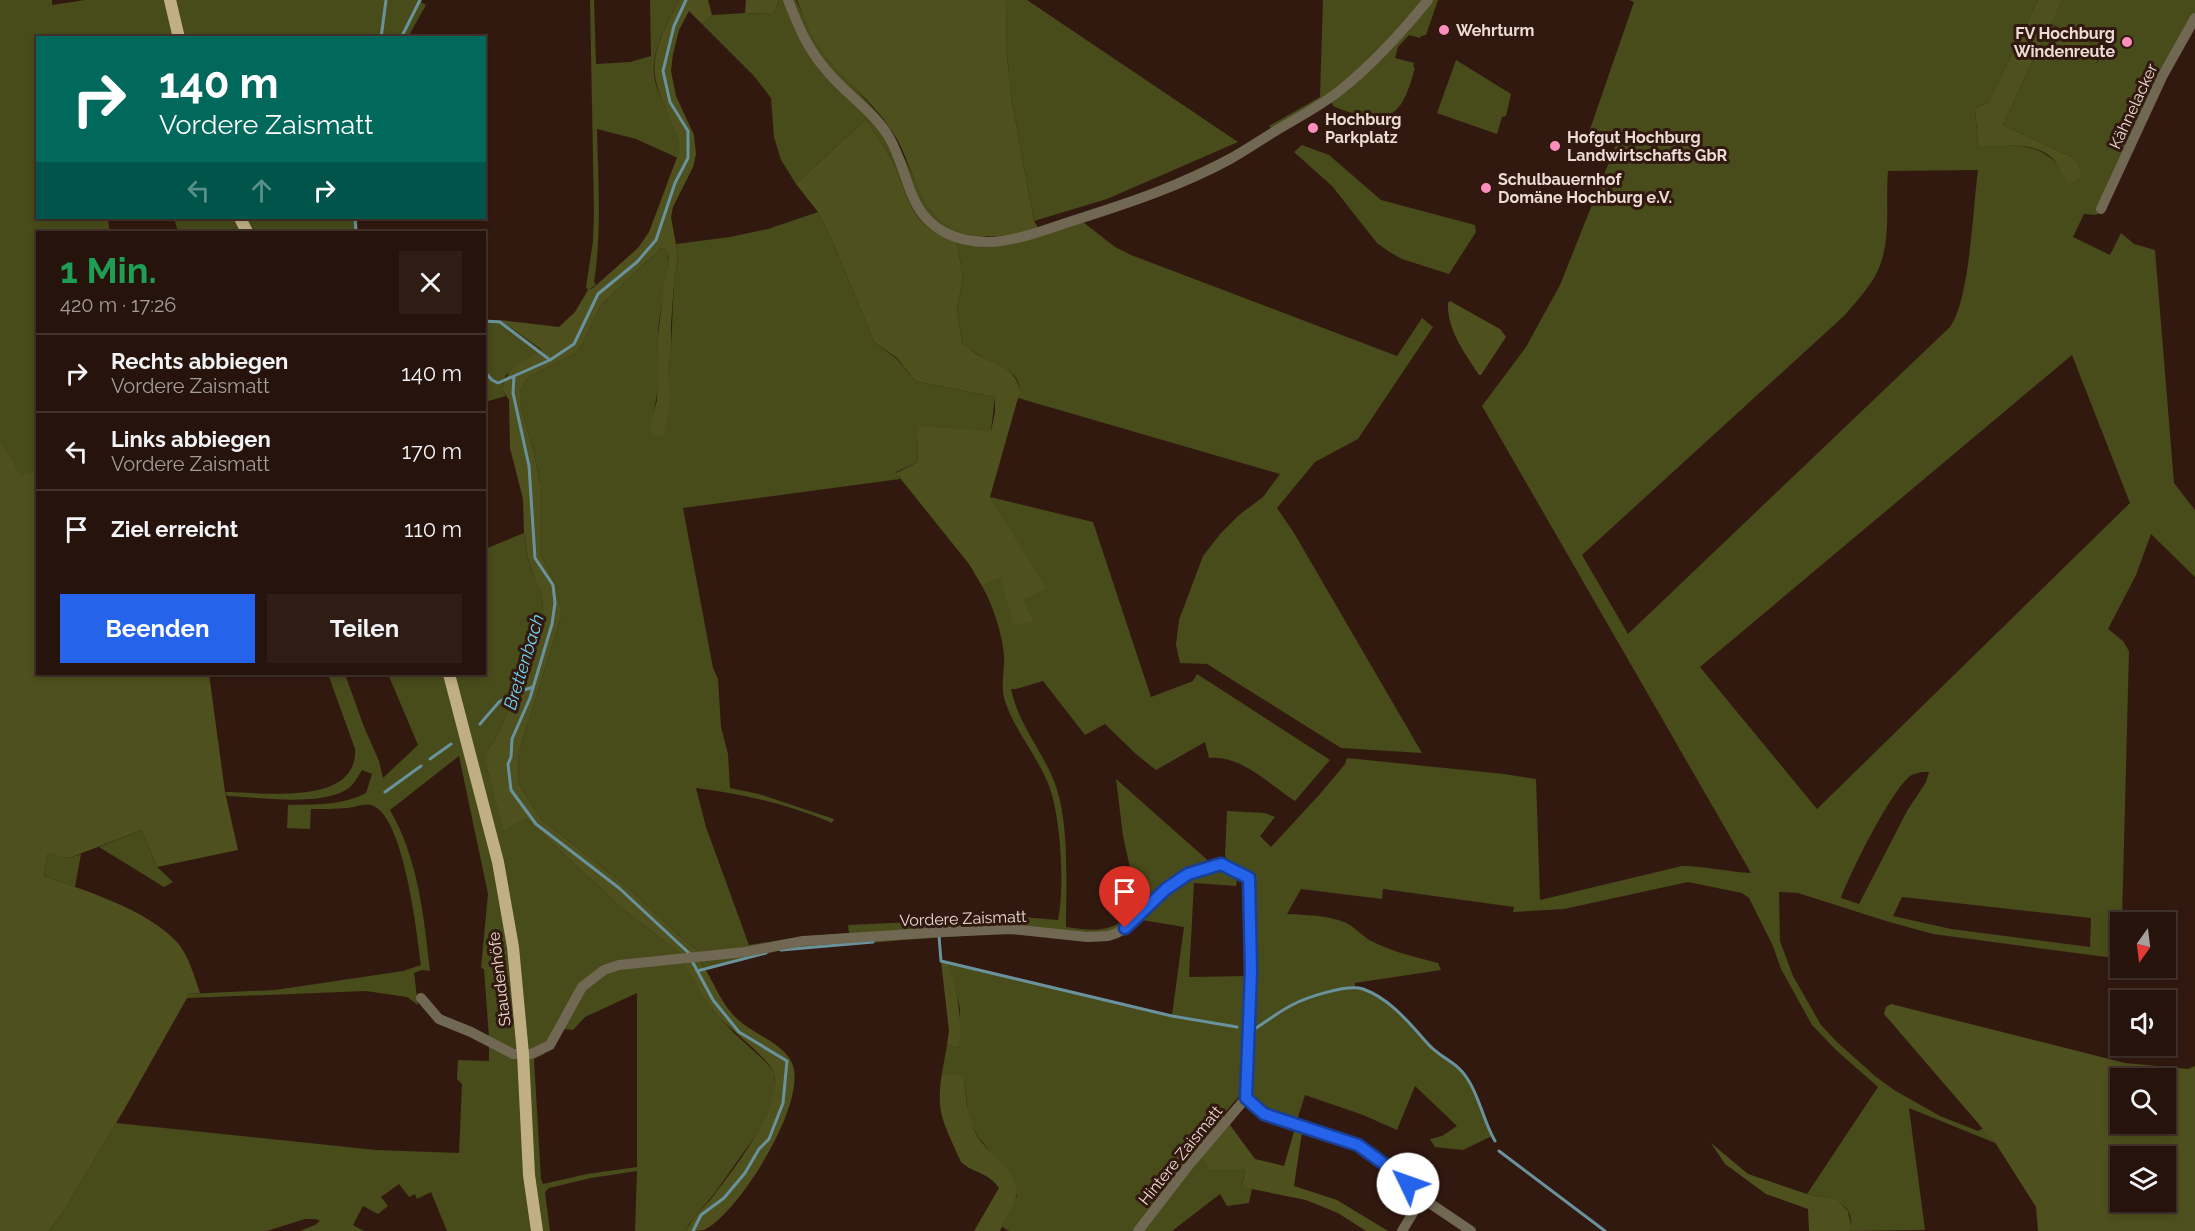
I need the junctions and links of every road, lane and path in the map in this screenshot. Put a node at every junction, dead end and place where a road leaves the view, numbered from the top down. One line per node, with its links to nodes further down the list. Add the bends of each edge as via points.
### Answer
1 (170, 0): 5 (main road)
2 (788, 0): 3 (street, via 806,44 888,136 920,212 945,232 988,242 1108,210 1230,159 1342,89 1377,58)
3 (1428, 0)
4 (2195, 18): 6 (street, Kähnelacker, via 2163,75)
5 (179, 36)
6 (2101, 209)
7 (449, 675): 9 (main road, Staudenhöfe, via 505,898)
8 (421, 998): 9 (street, via 439,1019 513,1054)
9 (523, 1054): 10 (street, Vordere Zaismatt, via 550,1045 582,987 604,970 619,965 745,952 803,941 942,932 1011,929 1108,936 1136,919 1166,889 1188,874 1221,864 1249,878 1251,971); 12 (main road, Staudenhöfe, via 529,1175)
10 (1246, 1098): 11 (street, via 1264,1114 1358,1145); 13 (street, Hintere Zaismatt)
11 (1422, 1198): 14 (street); 15 (street)
12 (537, 1231)
13 (1138, 1231)
14 (1402, 1231)
15 (1471, 1231)

